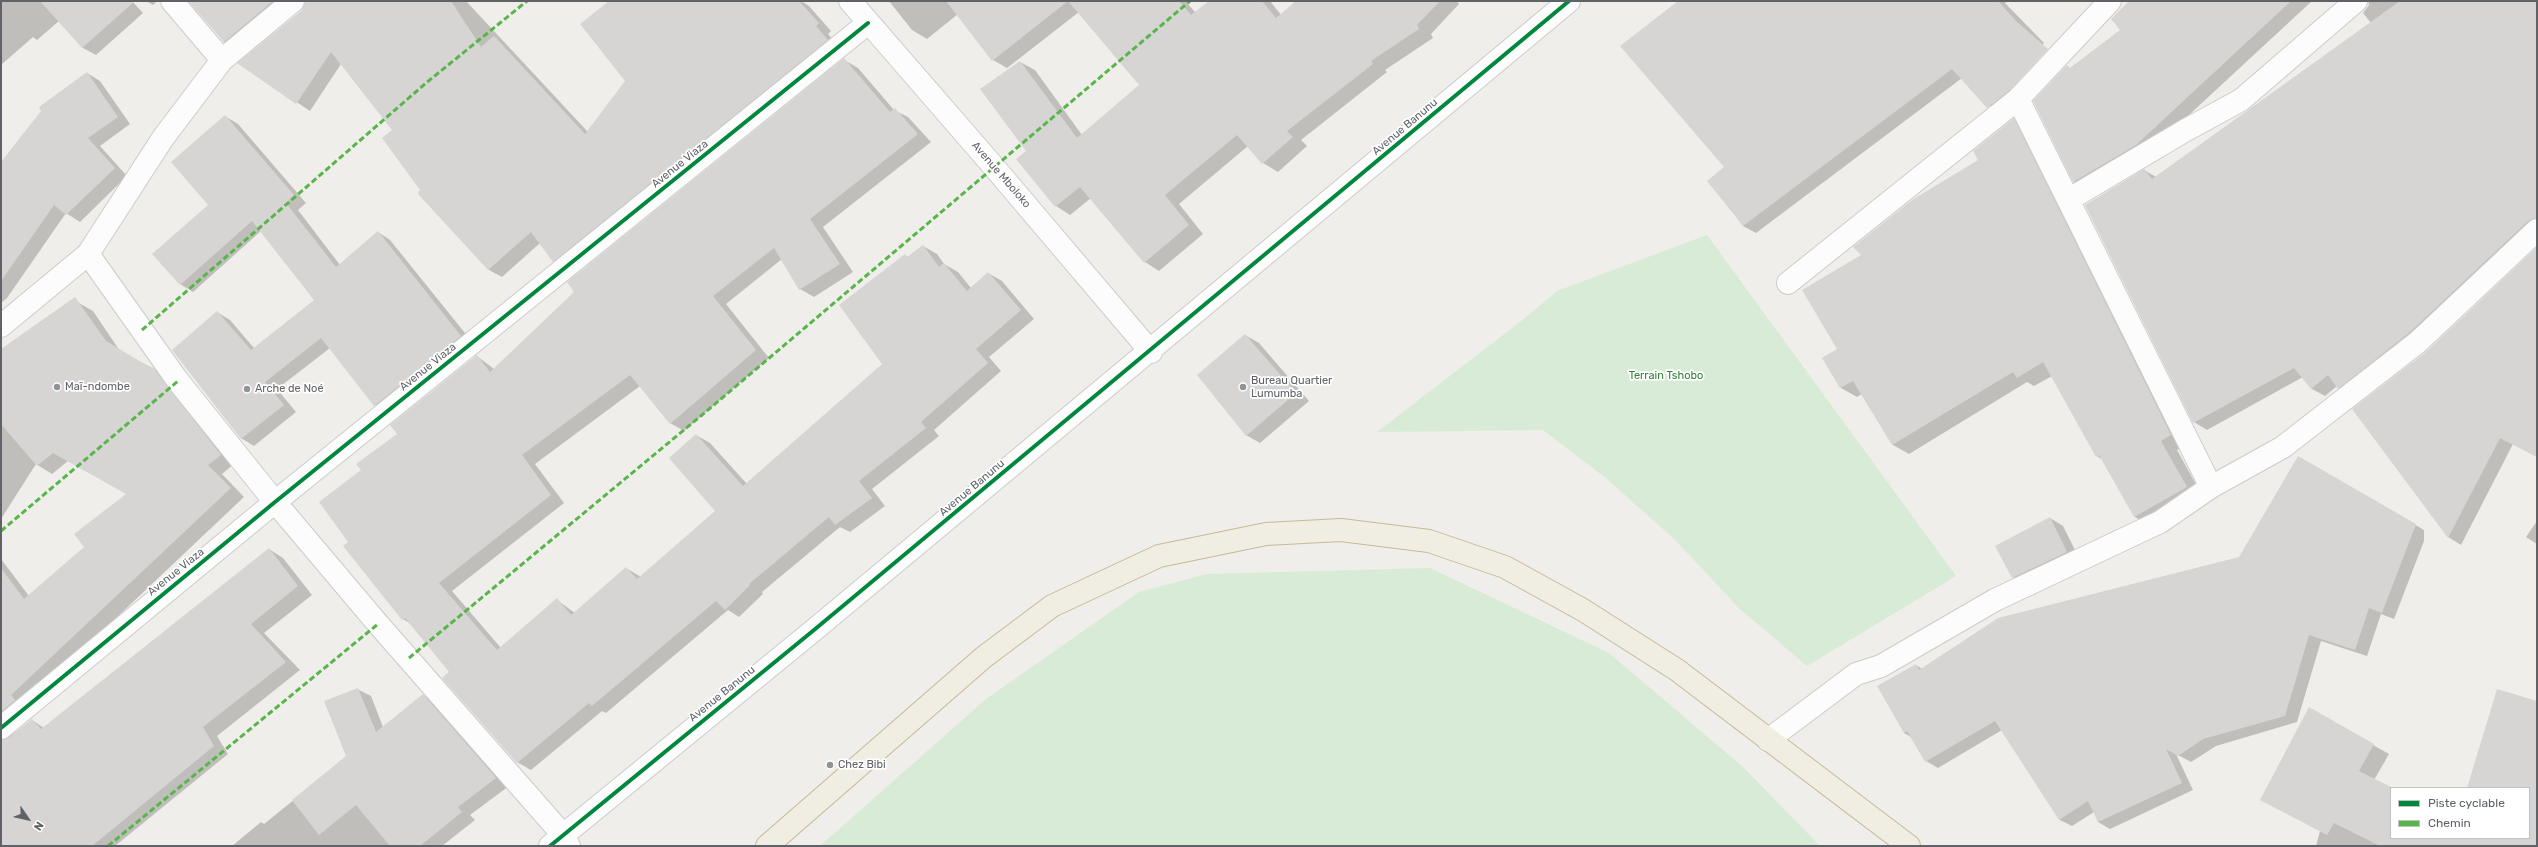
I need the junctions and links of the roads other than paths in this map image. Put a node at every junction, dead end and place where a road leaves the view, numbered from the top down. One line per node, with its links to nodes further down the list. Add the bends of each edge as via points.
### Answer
1 (172, 1): 9 (street)
2 (293, 1): 9 (street)
3 (850, 1): 8 (street, Avenue Mboloko)
4 (1569, 1): 7 (street, Avenue Banunu)
5 (2110, 1): 10 (street)
6 (2356, 1): 11 (street, via 2240,100)
7 (1546, 8): 16 (street, Avenue Banunu)
8 (868, 23): 16 (street, Avenue Mboloko); 18 (street, Avenue Viaza)
9 (222, 60): 13 (street, via 163,138)
10 (2018, 99): 11 (street); 14 (street)
11 (2068, 200): 17 (street)
12 (2537, 230): 17 (street, via 2418,342 2283,447)
13 (88, 254): 15 (street); 18 (street, via 178,381)
14 (1788, 283)
15 (1, 326)
16 (1150, 352): 21 (street, Avenue Banunu)
17 (2211, 487): 20 (street, via 2160,522 1995,600 1882,666 1856,674)
18 (275, 502): 19 (street, Avenue Viaza); 21 (street)
19 (1, 728)
20 (1768, 740): 22 (highway, via 1677,670 1583,610 1505,567 1429,541 1341,530 1266,534 1159,556 1052,606 984,657); 23 (highway)
21 (560, 842)
22 (767, 846)
23 (1909, 846)

